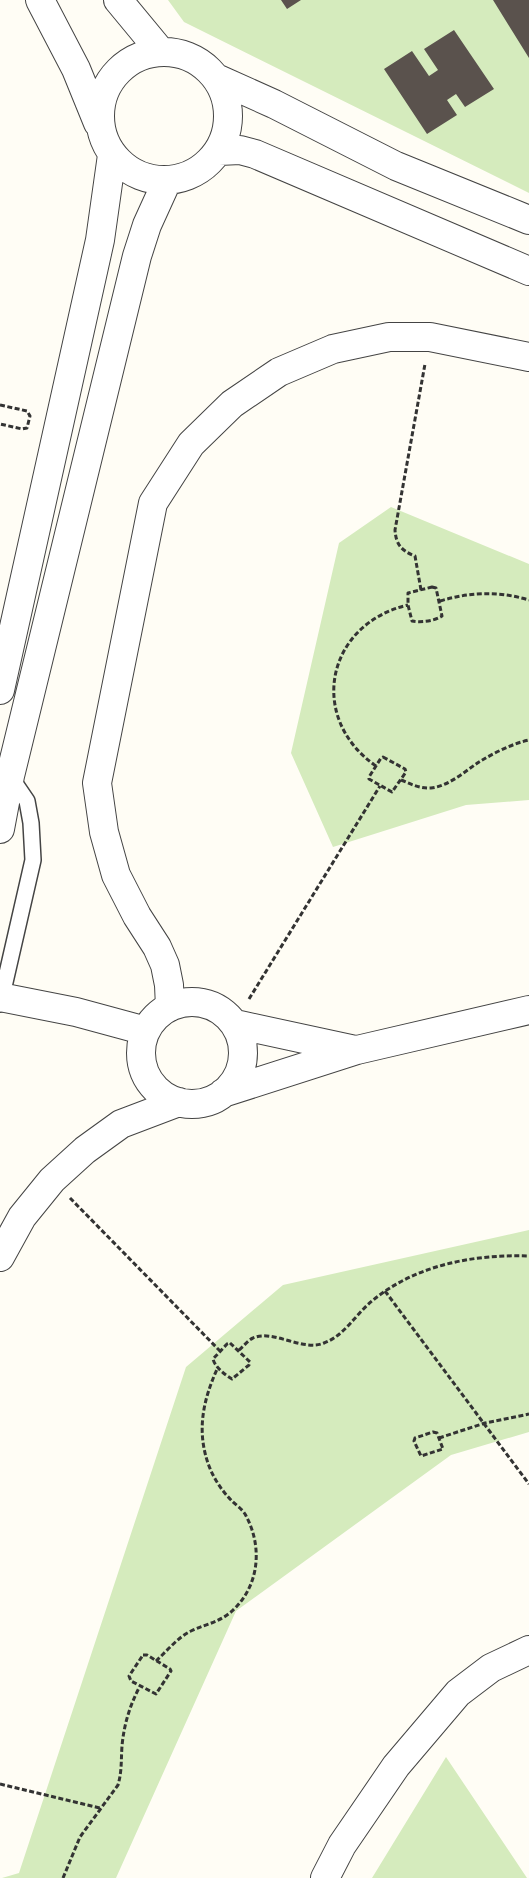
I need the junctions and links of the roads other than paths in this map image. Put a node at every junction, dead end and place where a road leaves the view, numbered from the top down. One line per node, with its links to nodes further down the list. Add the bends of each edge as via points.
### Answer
1 (40, 0): 5 (street, via 76,70)
2 (118, 0): 3 (street)
3 (161, 52): 4 (street, via 192,58); 5 (street, via 131,60 109,82 102,96)
4 (216, 78): 6 (street, via 228,106 225,137); 9 (street, via 396,166)
5 (100, 127): 7 (street)
6 (219, 151): 8 (street, via 196,172); 10 (street, via 240,150 255,154)
7 (112, 155): 8 (street, via 136,174); 12 (street, via 100,240)
8 (166, 181): 13 (street, via 137,256)
9 (529, 220)
10 (529, 271)
11 (529, 357): 16 (street, via 430,337 389,337 333,349 280,372 232,404 191,444 153,503 98,783 104,832 116,875 165,966)
12 (0, 690)
13 (10, 776): 14 (street); 15 (lane, via 27,801 32,823 33,860)
14 (0, 829)
15 (1, 1000): 19 (street, via 76,1012)
16 (170, 1007): 18 (street, via 199,1002 214,1006); 19 (street, via 160,1013)
17 (529, 1010): 20 (street)
18 (230, 1020): 20 (street); 21 (street, via 241,1038 243,1054 234,1082)
19 (146, 1031): 22 (street, via 142,1056 146,1074 157,1089)
20 (357, 1050): 21 (street)
21 (223, 1093): 22 (street, via 209,1101)
22 (179, 1102): 23 (street, via 120,1124 84,1150 52,1180 22,1217)
23 (0, 1257)
24 (529, 1650): 25 (street, via 491,1668 458,1693 396,1766 342,1845)
25 (325, 1878)

